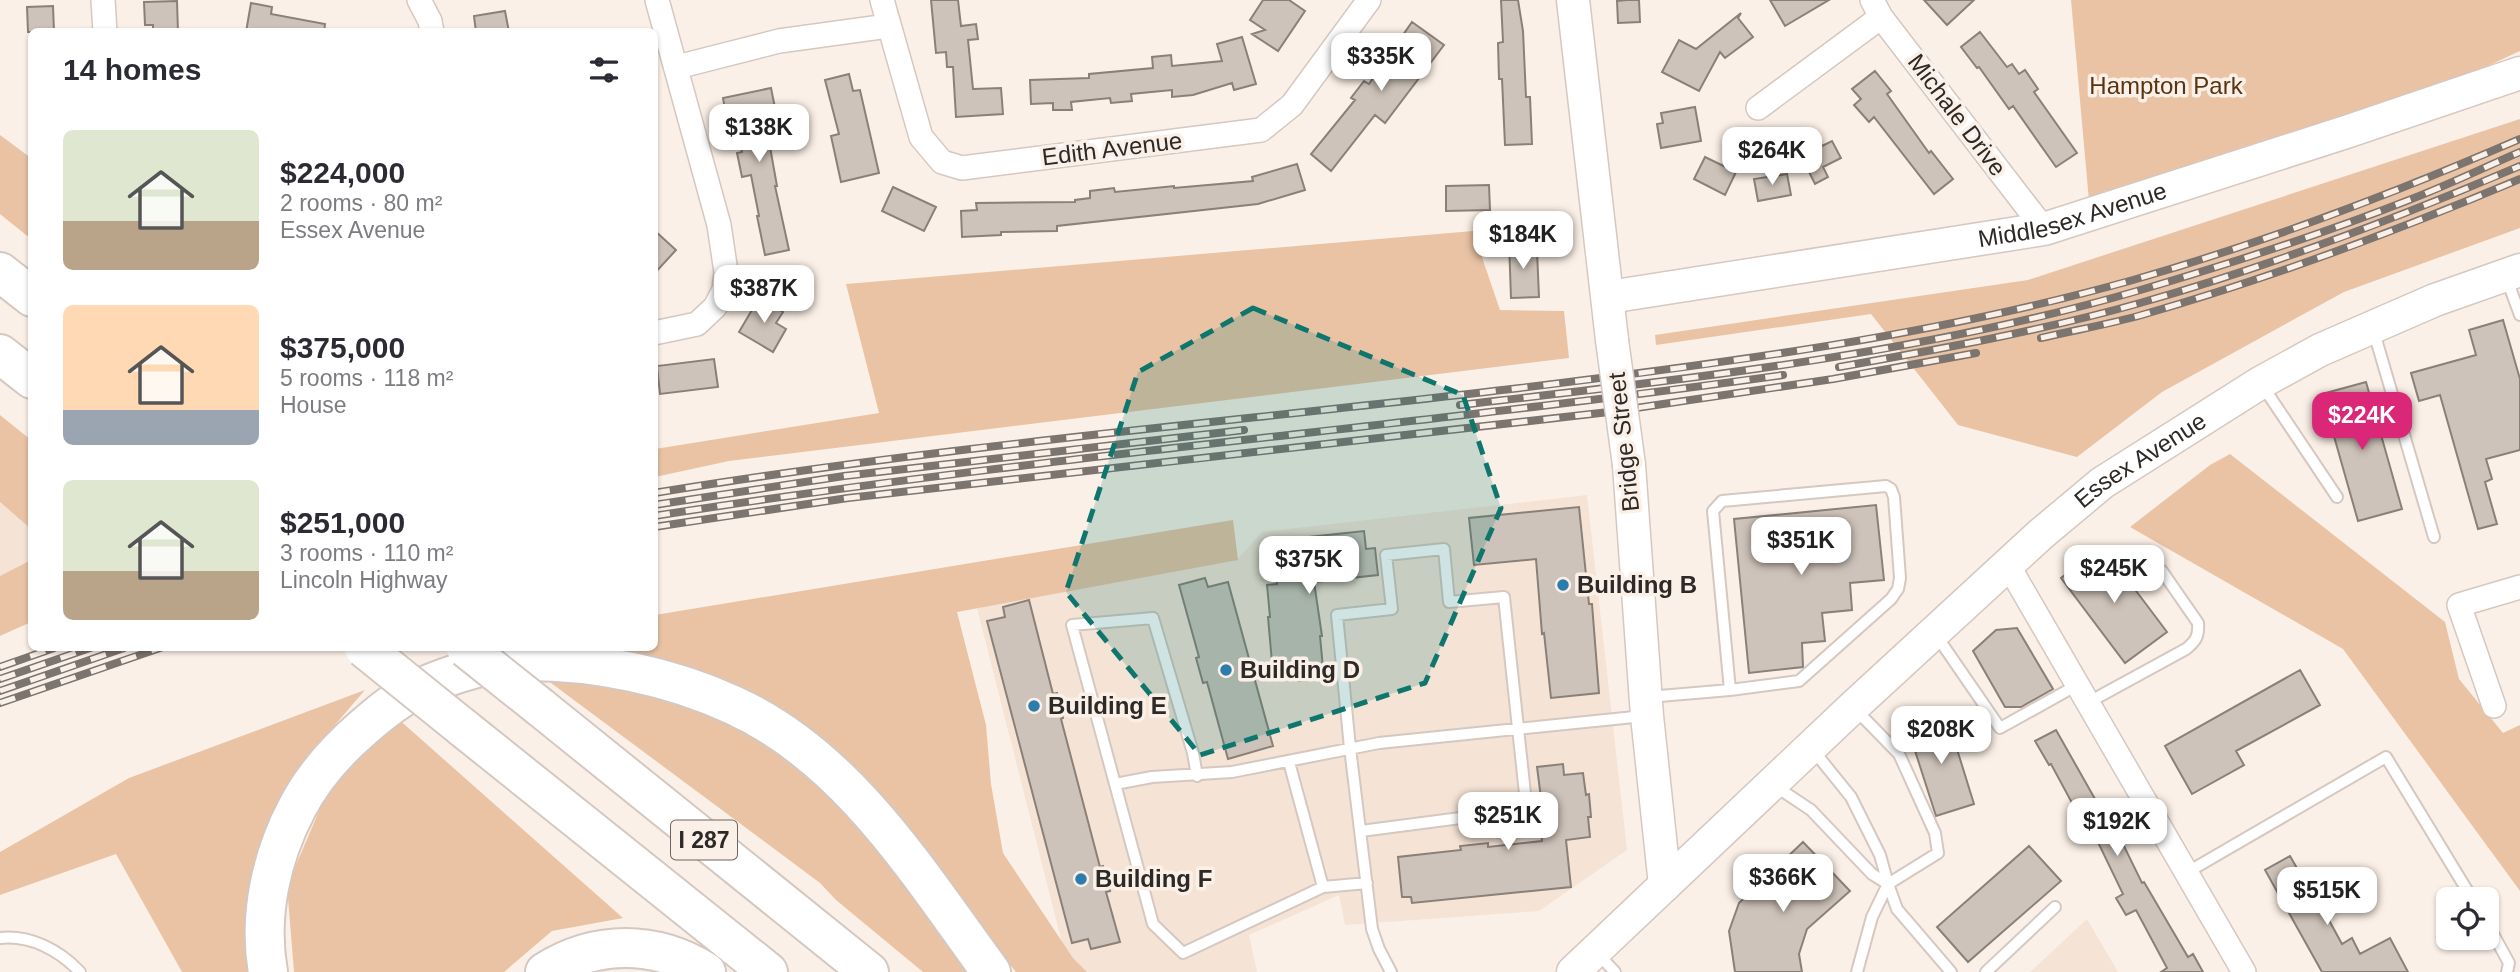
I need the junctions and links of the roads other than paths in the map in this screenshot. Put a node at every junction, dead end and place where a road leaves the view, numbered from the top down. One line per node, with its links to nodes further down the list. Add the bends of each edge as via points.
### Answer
1 (103, 0): 9 (street)
2 (419, 0): 10 (street)
3 (657, 0): 11 (street)
4 (882, 0): 8 (street, Edith Avenue)
5 (1369, 0): 8 (street, Edith Avenue, via 1292,105 1261,130 962,168 942,162 921,137)
6 (1573, 0): 18 (street, Bridge Street)
7 (1876, 9): 13 (street); 14 (street, Michale Drive)
8 (888, 26): 11 (street, via 779,41)
9 (105, 28)
10 (431, 28)
11 (677, 67): 21 (street, via 719,225 726,272 715,307 697,324)
12 (2520, 73): 14 (street, Middlesex Avenue)
13 (1759, 108)
14 (2044, 229): 18 (street, Middlesex Avenue)
15 (0, 272): 17 (highway)
16 (2513, 272): 19 (lane); 20 (street, Essex Avenue)
17 (28, 294)
18 (1609, 297): 36 (street, Bridge Street, bridge, via 1629,465)
19 (2520, 315)
20 (2372, 326): 24 (street, Essex Avenue); 26 (lane)
21 (658, 332)
22 (0, 354): 23 (highway)
23 (28, 376)
24 (2260, 383): 25 (lane); 27 (street, Essex Avenue, via 2102,483)
25 (2337, 498)
26 (2434, 537)
27 (2007, 565): 30 (street, Essex Avenue); 34 (street)
28 (2162, 571): 34 (lane, via 2198,623 2196,641)
29 (2520, 587): 35 (street, via 2459,605)
30 (1935, 632): 34 (lane, via 2000,727); 37 (street, Essex Avenue)
31 (368, 651): 60 (highway, I 287, bridge)
32 (470, 651): 61 (highway, I 287, bridge)
33 (1730, 690): 33 (lane, via 1799,681 1891,599 1900,578 1891,489 1722,501 1715,506); 36 (lane)
34 (2084, 693): 46 (street)
35 (2494, 706)
36 (1646, 707): 38 (lane); 49 (street, Bridge Street)
37 (1853, 707): 40 (street, Essex Avenue); 48 (lane, via 1899,754 1936,833 1938,853)
38 (1520, 727): 39 (lane); 39 (lane, via 1504,597 1449,602 1444,549 1386,555 1392,608 1337,615); 45 (lane, via 1526,803 1522,808)
39 (1350, 748): 41 (lane); 45 (lane)
40 (1811, 748): 44 (street, Essex Avenue); 48 (lane, via 1851,797 1880,855)
41 (1289, 762): 42 (lane); 50 (lane)
42 (1197, 776): 43 (lane); 43 (lane, via 1153,618 1072,625)
43 (1115, 783): 50 (lane, via 1153,924 1183,953)
44 (1773, 784): 48 (lane, via 1811,810 1872,874); 49 (street, Essex Avenue)
45 (1361, 831): 47 (lane)
46 (2186, 873): 51 (lane, via 2386,757); 67 (street)
47 (1367, 883): 50 (lane); 63 (lane, via 1372,929)
48 (1888, 884): 64 (lane, via 1872,917); 65 (lane, via 1897,909)
49 (1665, 885): 55 (street, Essex Avenue)
50 (1323, 887)
51 (2465, 887)
52 (2055, 907): 66 (lane)
53 (0, 938): 56 (lane, via 37,943)
54 (2499, 944): 68 (lane, via 2510,963)
55 (1594, 965)
56 (80, 972)
57 (268, 972): 62 (highway, via 266,909 284,832 306,790 341,747 417,688 465,671 525,661 668,680 734,705 787,736 839,781 887,832)
58 (545, 972): 59 (highway, via 570,958 605,948 633,947 659,950)
59 (706, 972)
60 (768, 972)
61 (869, 972)
62 (991, 972)
63 (1391, 972)
64 (1857, 972)
65 (1951, 972)
66 (1986, 972)
67 (2244, 972)
68 (2507, 972)

